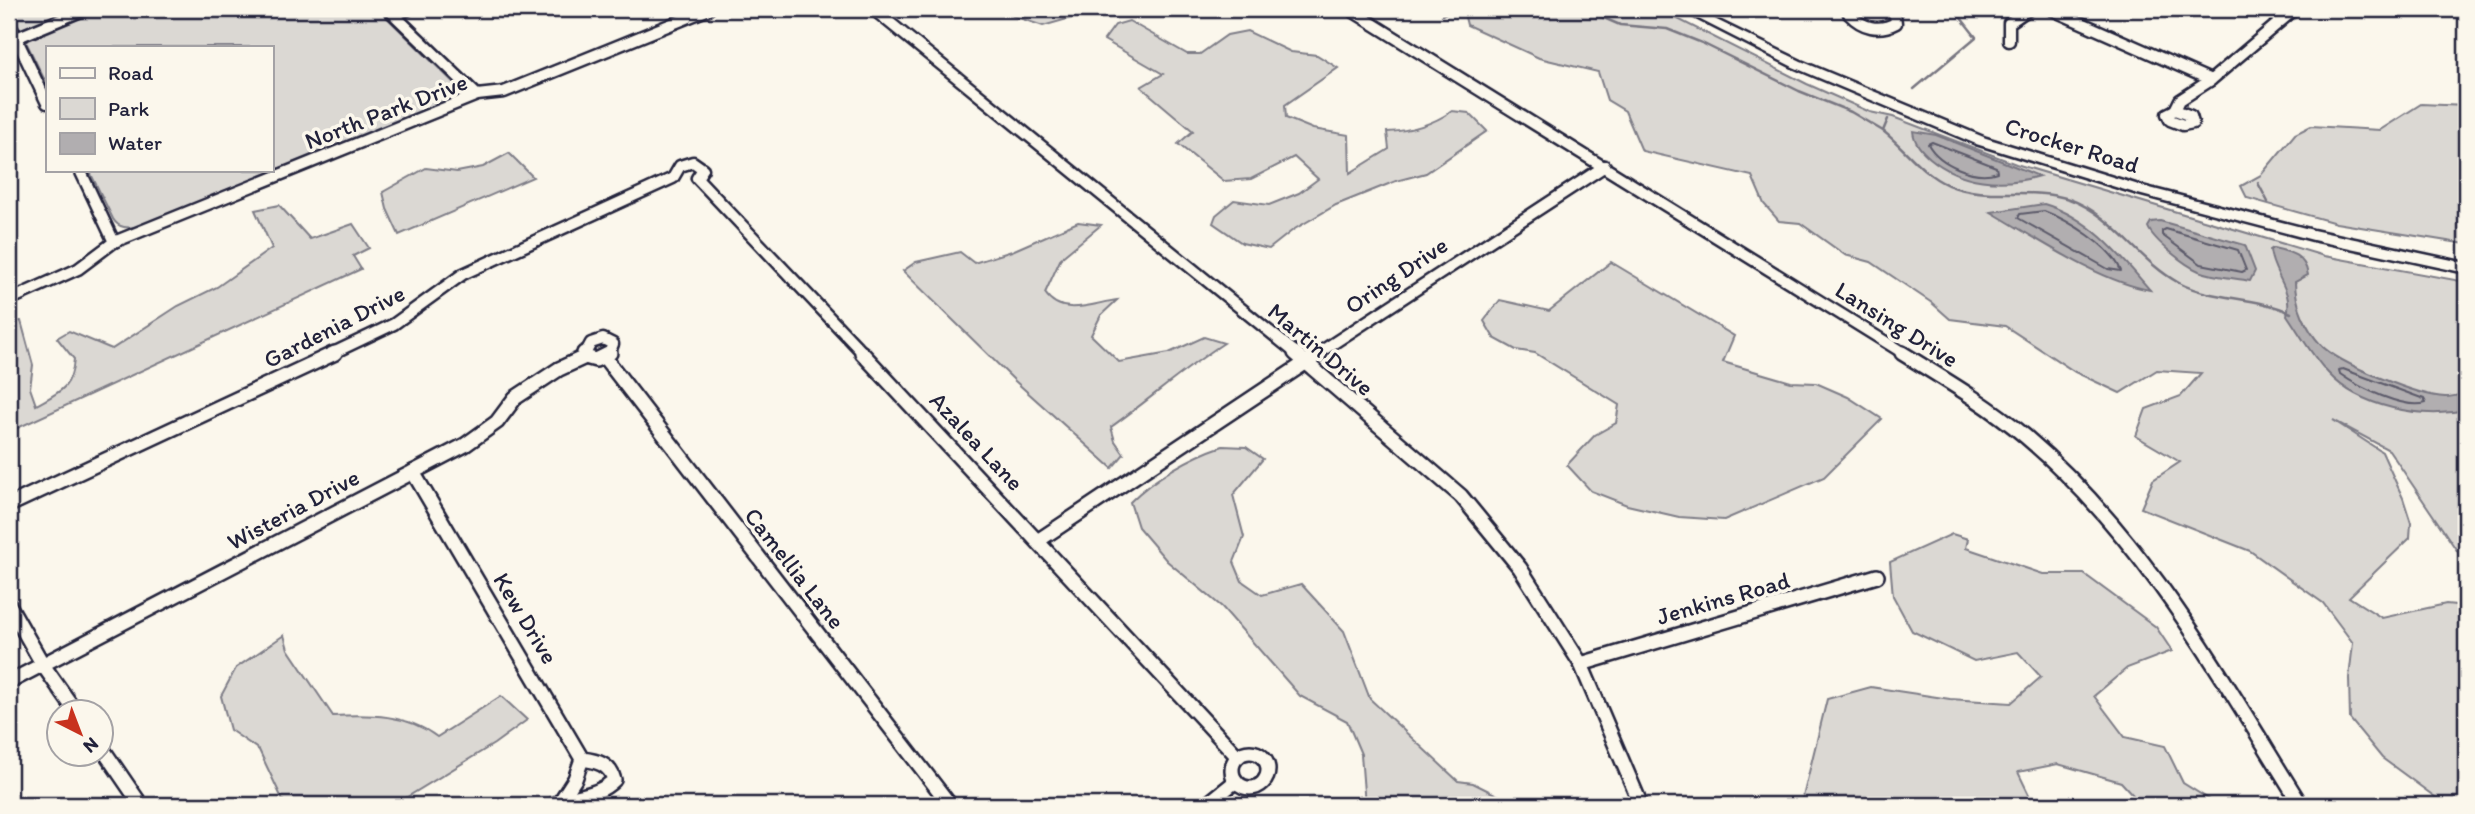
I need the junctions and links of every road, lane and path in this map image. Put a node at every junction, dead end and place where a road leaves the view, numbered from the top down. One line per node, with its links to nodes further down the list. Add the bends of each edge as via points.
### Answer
1 (86, 9): 14 (street)
2 (409, 9): 12 (street)
3 (709, 9): 17 (street, North Park Drive, via 522,86)
4 (873, 9): 29 (street, Martin Drive)
5 (1349, 9): 20 (street, Lansing Drive)
6 (1685, 9): 25 (main road, Crocker Road, via 1797,64 1981,141 2138,190)
7 (1850, 9): 8 (street, via 1856,22 1878,29 1896,23)
8 (1889, 9)
9 (2029, 9): 15 (street, via 2008,23)
10 (2050, 9): 16 (street)
11 (2295, 9): 16 (street)
12 (391, 12): 17 (street)
13 (9, 23): 14 (street)
14 (16, 38): 18 (street)
15 (2009, 41)
16 (2211, 80): 19 (street, via 2180,100)
17 (477, 95): 24 (street, North Park Drive)
18 (46, 101)
19 (2175, 110)
20 (1605, 166): 29 (street, Oring Drive); 48 (street, Lansing Drive, via 1980,401 2026,437 2107,516 2178,609)
21 (80, 172): 24 (street)
22 (673, 177): 23 (street, Gardenia Drive); 23 (street, Gardenia Drive, via 680,166 693,162 703,169); 31 (street, Gardenia Drive, via 463,274 383,330)
23 (696, 178): 32 (street, Azalea Lane)
24 (114, 242): 26 (street, North Park Drive, via 95,261)
25 (2466, 268)
26 (9, 300)
27 (585, 357): 28 (street); 28 (street, Camellia Lane, via 588,345 603,339 614,347); 30 (street, Wisteria Drive, via 515,398 496,422 465,445)
28 (605, 358): 45 (street, Camellia Lane)
29 (1305, 361): 32 (street, Oring Drive); 35 (street, Martin Drive, via 1461,496 1520,568)
30 (413, 472): 36 (street, Wisteria Drive); 40 (street, Kew Drive)
31 (9, 505)
32 (1039, 540): 39 (street, Azalea Lane)
33 (1878, 576): 35 (street, Jenkins Road)
34 (9, 605): 36 (street)
35 (1581, 664): 47 (street, Martin Drive)
36 (43, 665): 37 (street, Wisteria Drive); 38 (street)
37 (9, 682)
38 (66, 698)
39 (1238, 757): 42 (street, via 1231,771); 42 (street, via 1255,753 1265,760 1269,771 1259,785 1246,787)
40 (582, 759): 43 (street, via 575,779); 43 (street, via 612,770 614,780 606,790 590,797)
41 (116, 768): 44 (street)
42 (1236, 781): 46 (street)
43 (558, 802)
44 (141, 805)
45 (950, 805)
46 (1206, 805)
47 (1641, 805)
48 (2301, 805)

